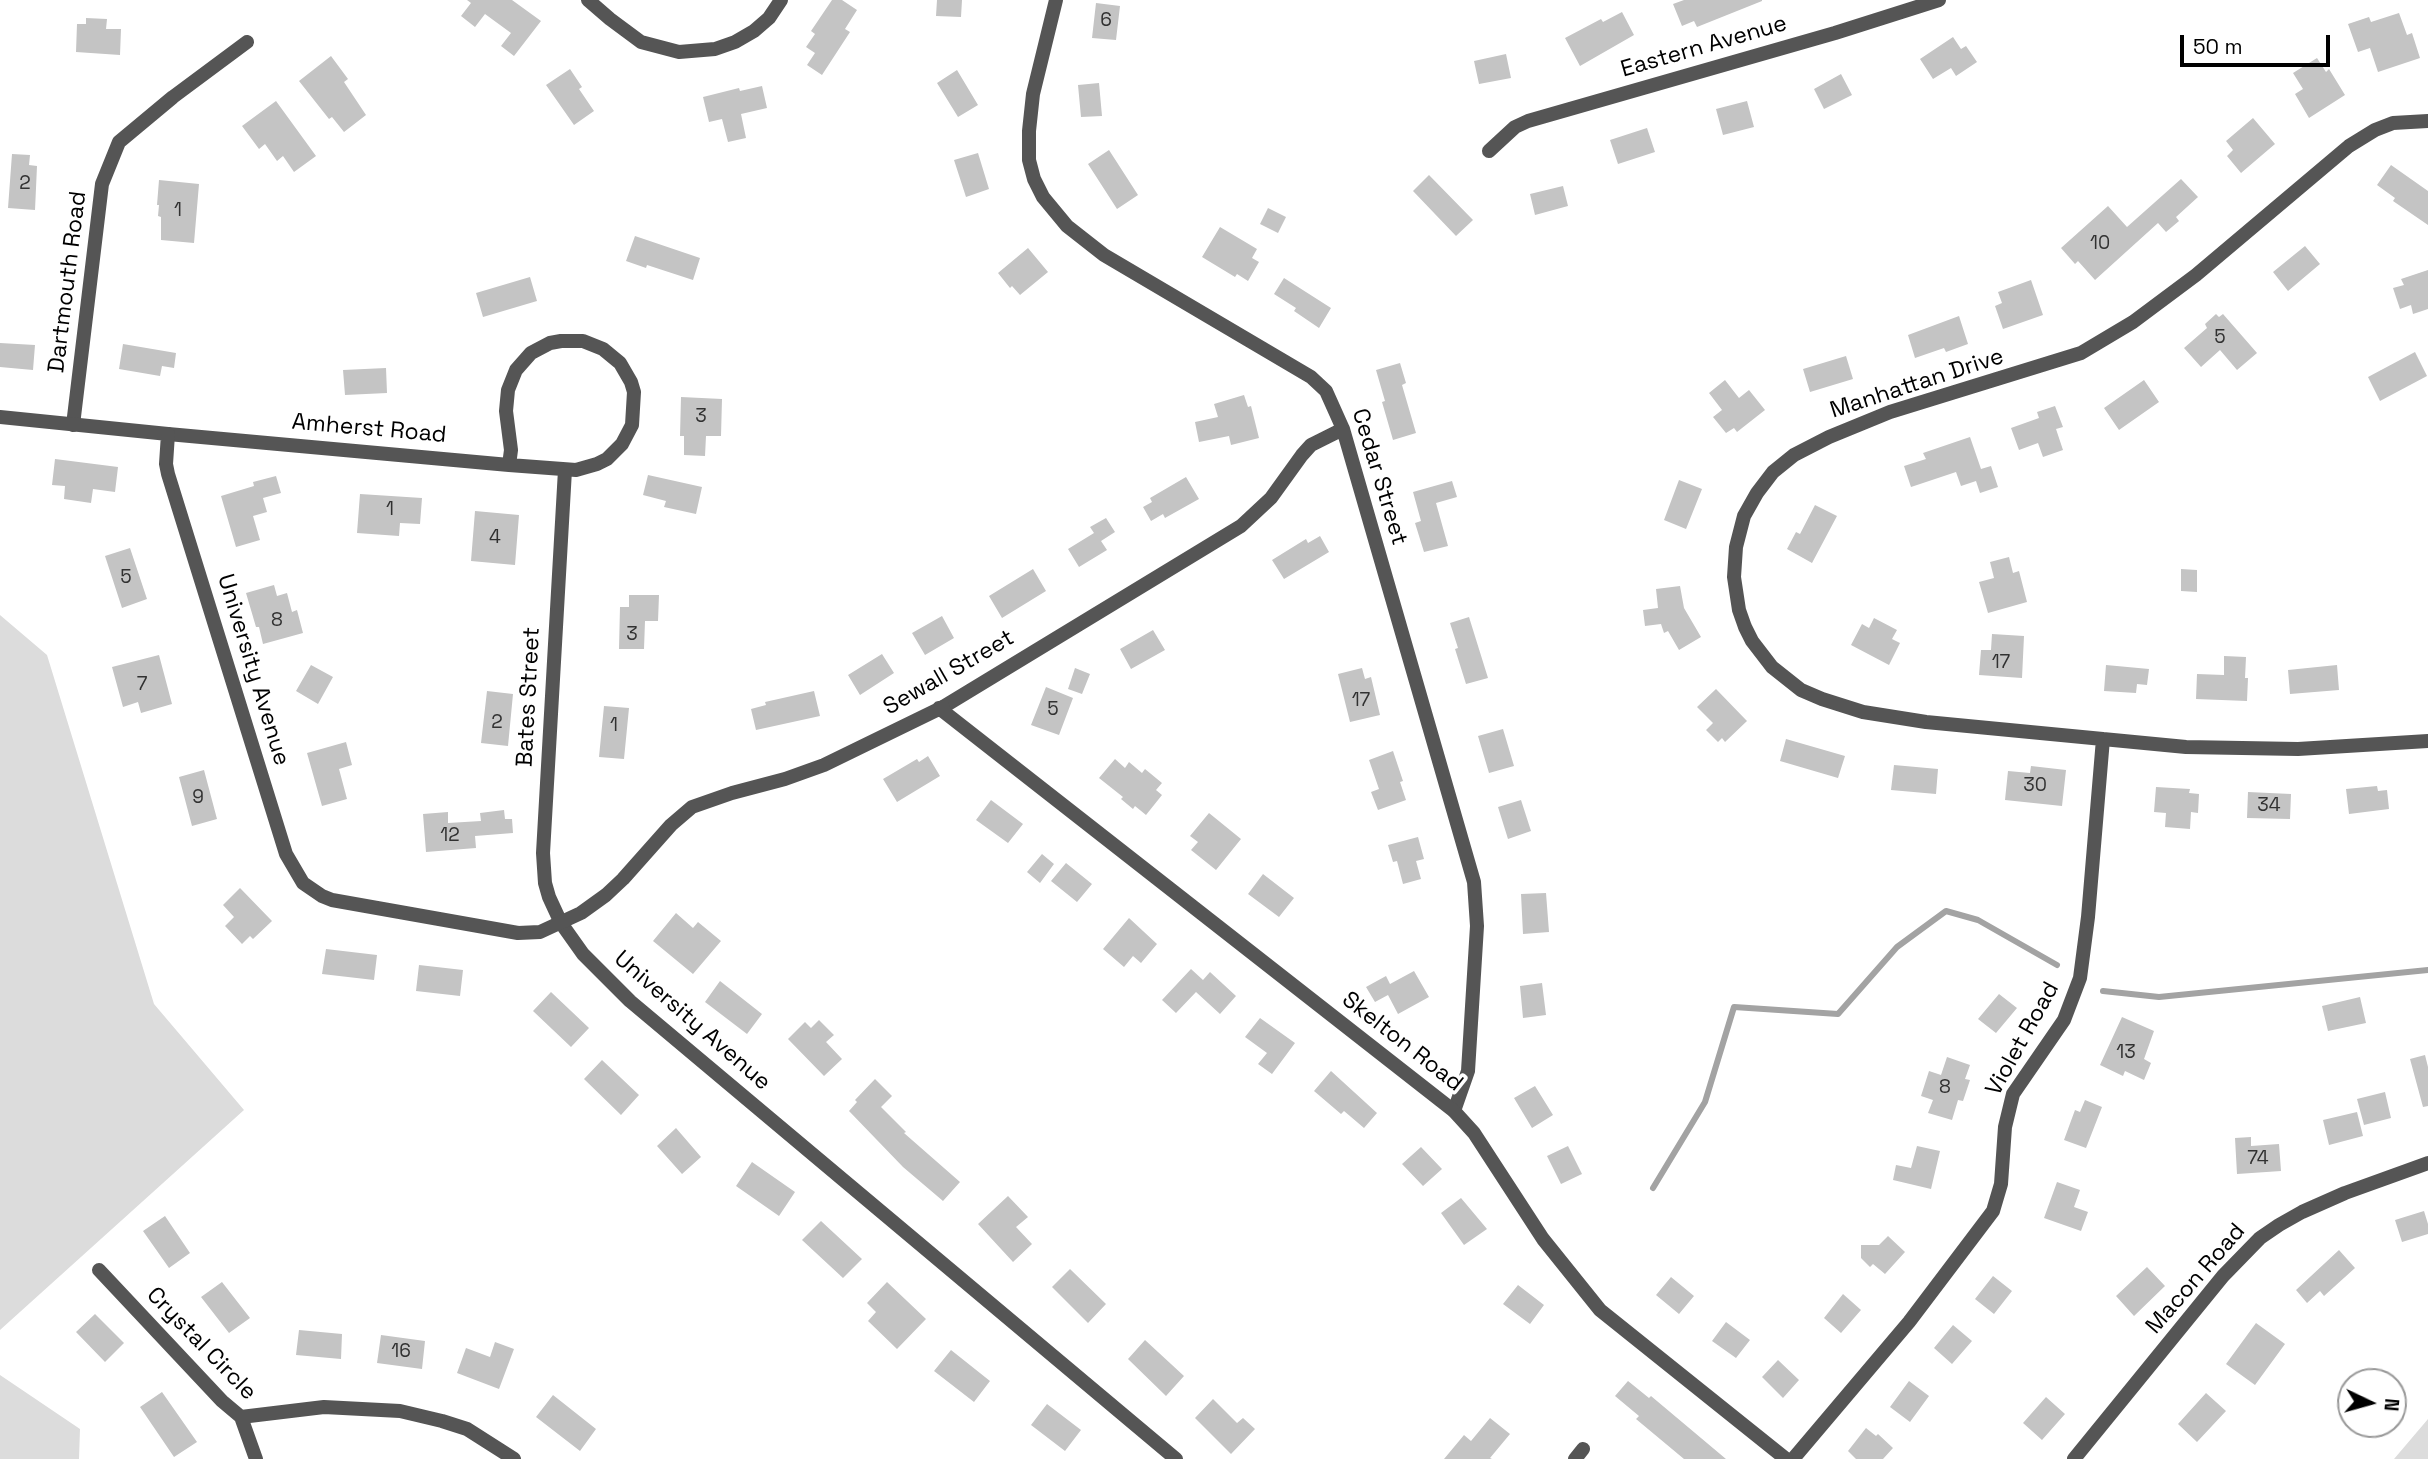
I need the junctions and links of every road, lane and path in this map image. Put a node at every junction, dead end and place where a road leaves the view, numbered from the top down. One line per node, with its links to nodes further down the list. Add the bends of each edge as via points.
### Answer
1 (588, 0): 2 (street, via 642,41 678,52 715,50 735,42 754,32)
2 (781, 0)
3 (1056, 0): 10 (street, Cedar Street, via 1033,94 1029,131 1029,160 1043,197 1067,226 1104,255 1311,377 1326,391)
4 (1939, 0): 7 (street, Eastern Avenue, via 1528,121)
5 (247, 41): 9 (street, Dartmouth Road, via 119,142 102,184)
6 (2428, 121): 15 (street, Manhattan Drive, via 2393,123 2349,146 2196,275 2098,344 2059,362 1890,412 1829,437 1781,464 1752,502 1735,554 1739,610 1763,657 1801,690 1892,717)
7 (1489, 151)
8 (0, 417): 9 (street)
9 (73, 425): 11 (street)
10 (1343, 429): 14 (street, Sewall Street, via 1311,445 1271,498 1241,526); 18 (street, Cedar Street, via 1474,882 1477,926 1468,1071)
11 (168, 434): 12 (street, Amherst Road); 17 (street, University Avenue, via 168,474 286,854 303,883 343,904 523,933)
12 (509, 465): 13 (street, Amherst Road); 13 (street, via 506,401 516,370 531,354 551,343 583,341 620,363 634,392 635,414 628,435 615,452 587,468)
13 (565, 470): 17 (street, Bates Street, via 543,852 545,883)
14 (941, 708): 17 (street, Sewall Street, via 824,765 692,807 607,895); 18 (street, Skelton Road)
15 (2103, 739): 16 (street, Manhattan Drive, via 2252,749); 26 (street, Violet Road, via 2080,978 2064,1020 2013,1094 1993,1211 1909,1322)
16 (2428, 741)
17 (561, 923): 24 (street, University Avenue, via 589,961 630,1002)
18 (1454, 1111): 25 (street, Skelton Road, via 1474,1133 1543,1239 1600,1310)
19 (2428, 1163): 27 (street, Macon Road, via 2302,1212 2260,1238 2222,1276)
20 (99, 1270): 21 (street, Crystal Circle)
21 (241, 1417): 22 (street, Crystal Circle); 23 (street, via 324,1407 400,1411 467,1429)
22 (256, 1459)
23 (514, 1459)
24 (1176, 1459)
25 (1786, 1459)
26 (1793, 1459)
27 (2074, 1459)

